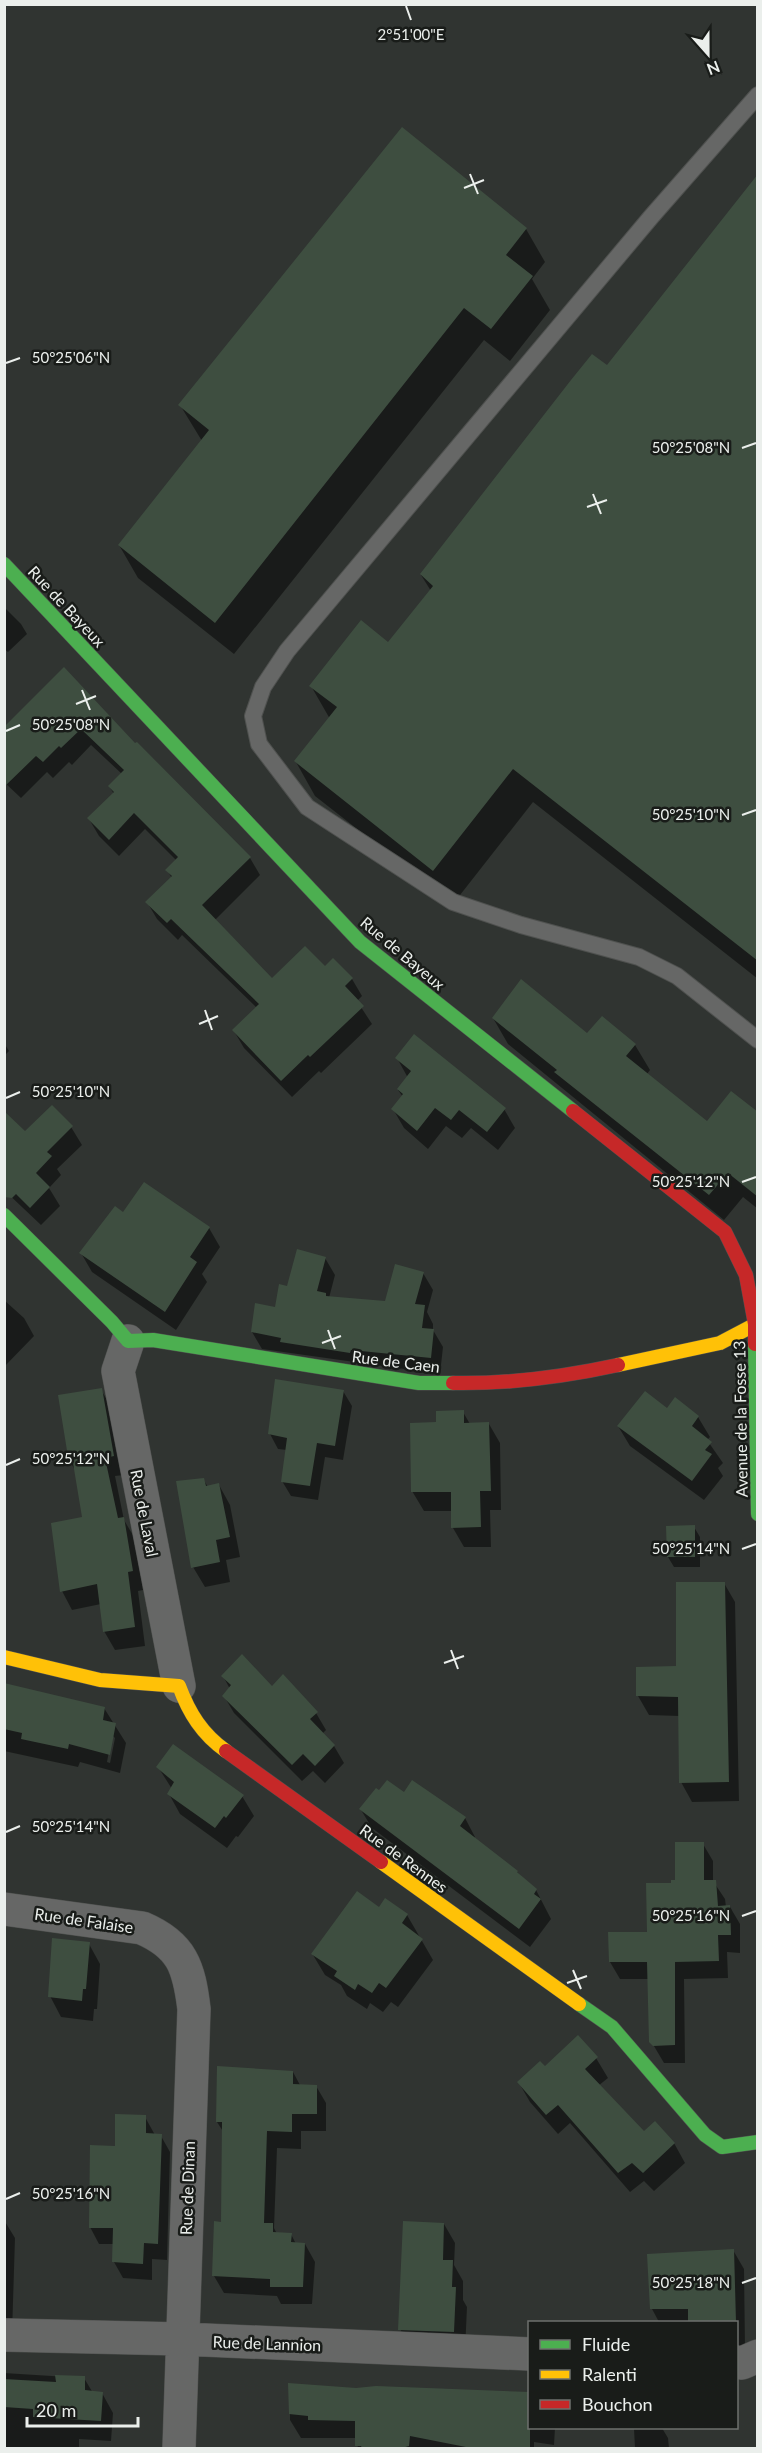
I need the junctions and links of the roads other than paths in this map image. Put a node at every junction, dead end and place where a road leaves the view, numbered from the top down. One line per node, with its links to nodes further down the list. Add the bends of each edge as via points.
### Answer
1 (758, 95): 3 (lane, via 287,651 263,687 254,716 258,744 307,807 453,902 639,957 677,976)
2 (4, 564): 5 (street, Rue de Bayeux, via 360,942 725,1232 746,1275)
3 (758, 1040)
4 (4, 1215): 6 (street)
5 (757, 1323): 6 (street, Rue de Caen, via 720,1343 579,1374 501,1384 419,1383 153,1340); 7 (street, Avenue de la Fosse 13)
6 (128, 1341): 9 (street, Rue de Laval, via 118,1371)
7 (758, 1514)
8 (4, 1657): 9 (street, via 126,1684)
9 (178, 1686): 12 (street, Rue de Rennes, via 187,1708 208,1738 612,2027 705,2135 722,2147)
10 (4, 1909): 11 (street, Rue de Falaise, via 120,1924)
11 (163, 1937): 14 (street, Rue de Dinan, via 186,1966 194,2009)
12 (758, 2142)
13 (4, 2335): 14 (street, Rue de Lannion)
14 (182, 2339): 15 (street, Rue de Lannion); 18 (street, Rue de Dinan)
15 (528, 2354)
16 (758, 2356): 17 (street)
17 (738, 2362)
18 (179, 2448)

